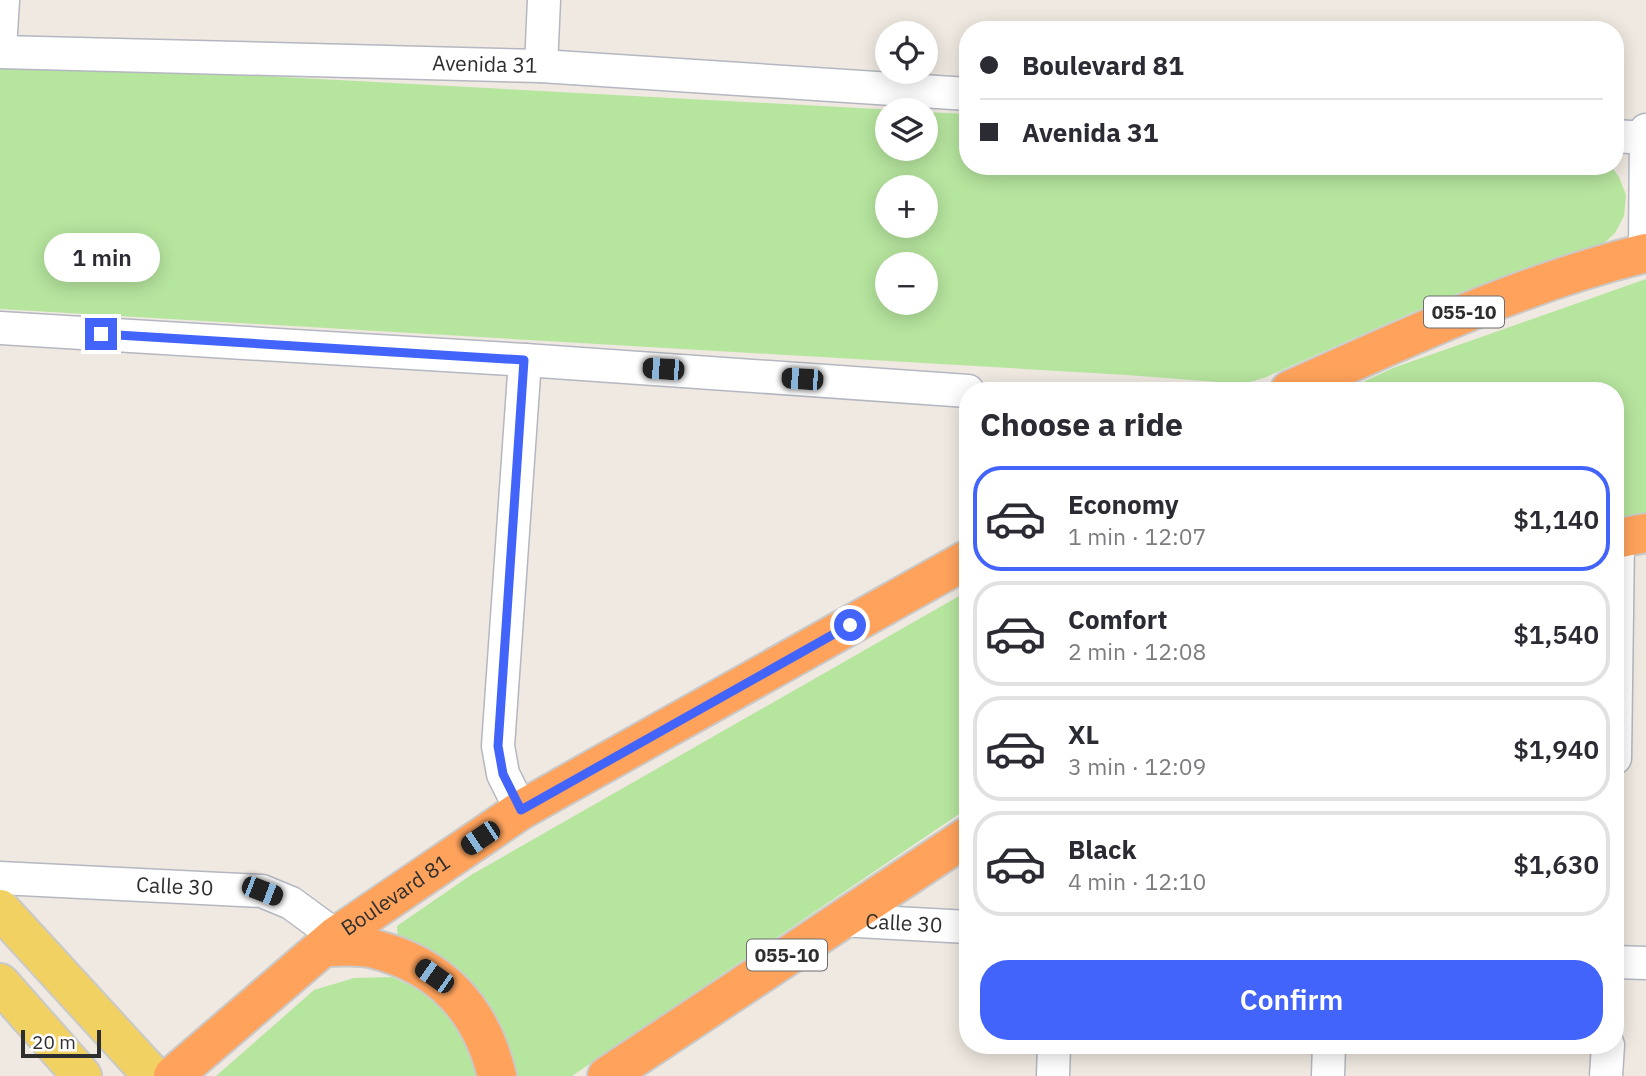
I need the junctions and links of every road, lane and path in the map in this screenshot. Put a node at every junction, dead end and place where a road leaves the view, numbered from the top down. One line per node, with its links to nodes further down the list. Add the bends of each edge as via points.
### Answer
1 (3, 0): 3 (street)
2 (544, 0): 4 (street)
3 (0, 50): 4 (street, Avenida 31)
4 (541, 66): 5 (street, Avenida 31)
5 (959, 93)
6 (1646, 130): 8 (street)
7 (1624, 137): 8 (street)
8 (1646, 138): 9 (street)
9 (1645, 253): 12 (highway, 055-10, via 1463,312)
10 (0, 328): 11 (street)
11 (524, 360): 13 (street); 17 (street, via 498,746 503,774)
12 (1308, 382)
13 (959, 390)
14 (1627, 537): 16 (street)
15 (959, 564): 17 (highway, Boulevard 81)
16 (1624, 592)
17 (521, 810): 23 (highway, Boulevard 81)
18 (959, 842): 21 (highway, 055-10)
19 (0, 878): 23 (street, Calle 30, via 262,891 291,903)
20 (0, 909): 31 (main road)
21 (839, 920): 22 (street, Calle 30); 34 (highway, 055-10)
22 (959, 926)
23 (331, 941): 32 (highway, Boulevard 81); 33 (highway, via 372,948 415,963 452,989 475,1017 491,1049)
24 (1624, 962): 25 (street)
25 (1646, 963)
26 (0, 983): 30 (main road)
27 (1054, 1054): 35 (street)
28 (1329, 1054): 36 (street)
29 (1607, 1054): 37 (street)
30 (82, 1076)
31 (153, 1076)
32 (173, 1076)
33 (497, 1076)
34 (607, 1076)
35 (1053, 1076)
36 (1328, 1076)
37 (1606, 1076)

